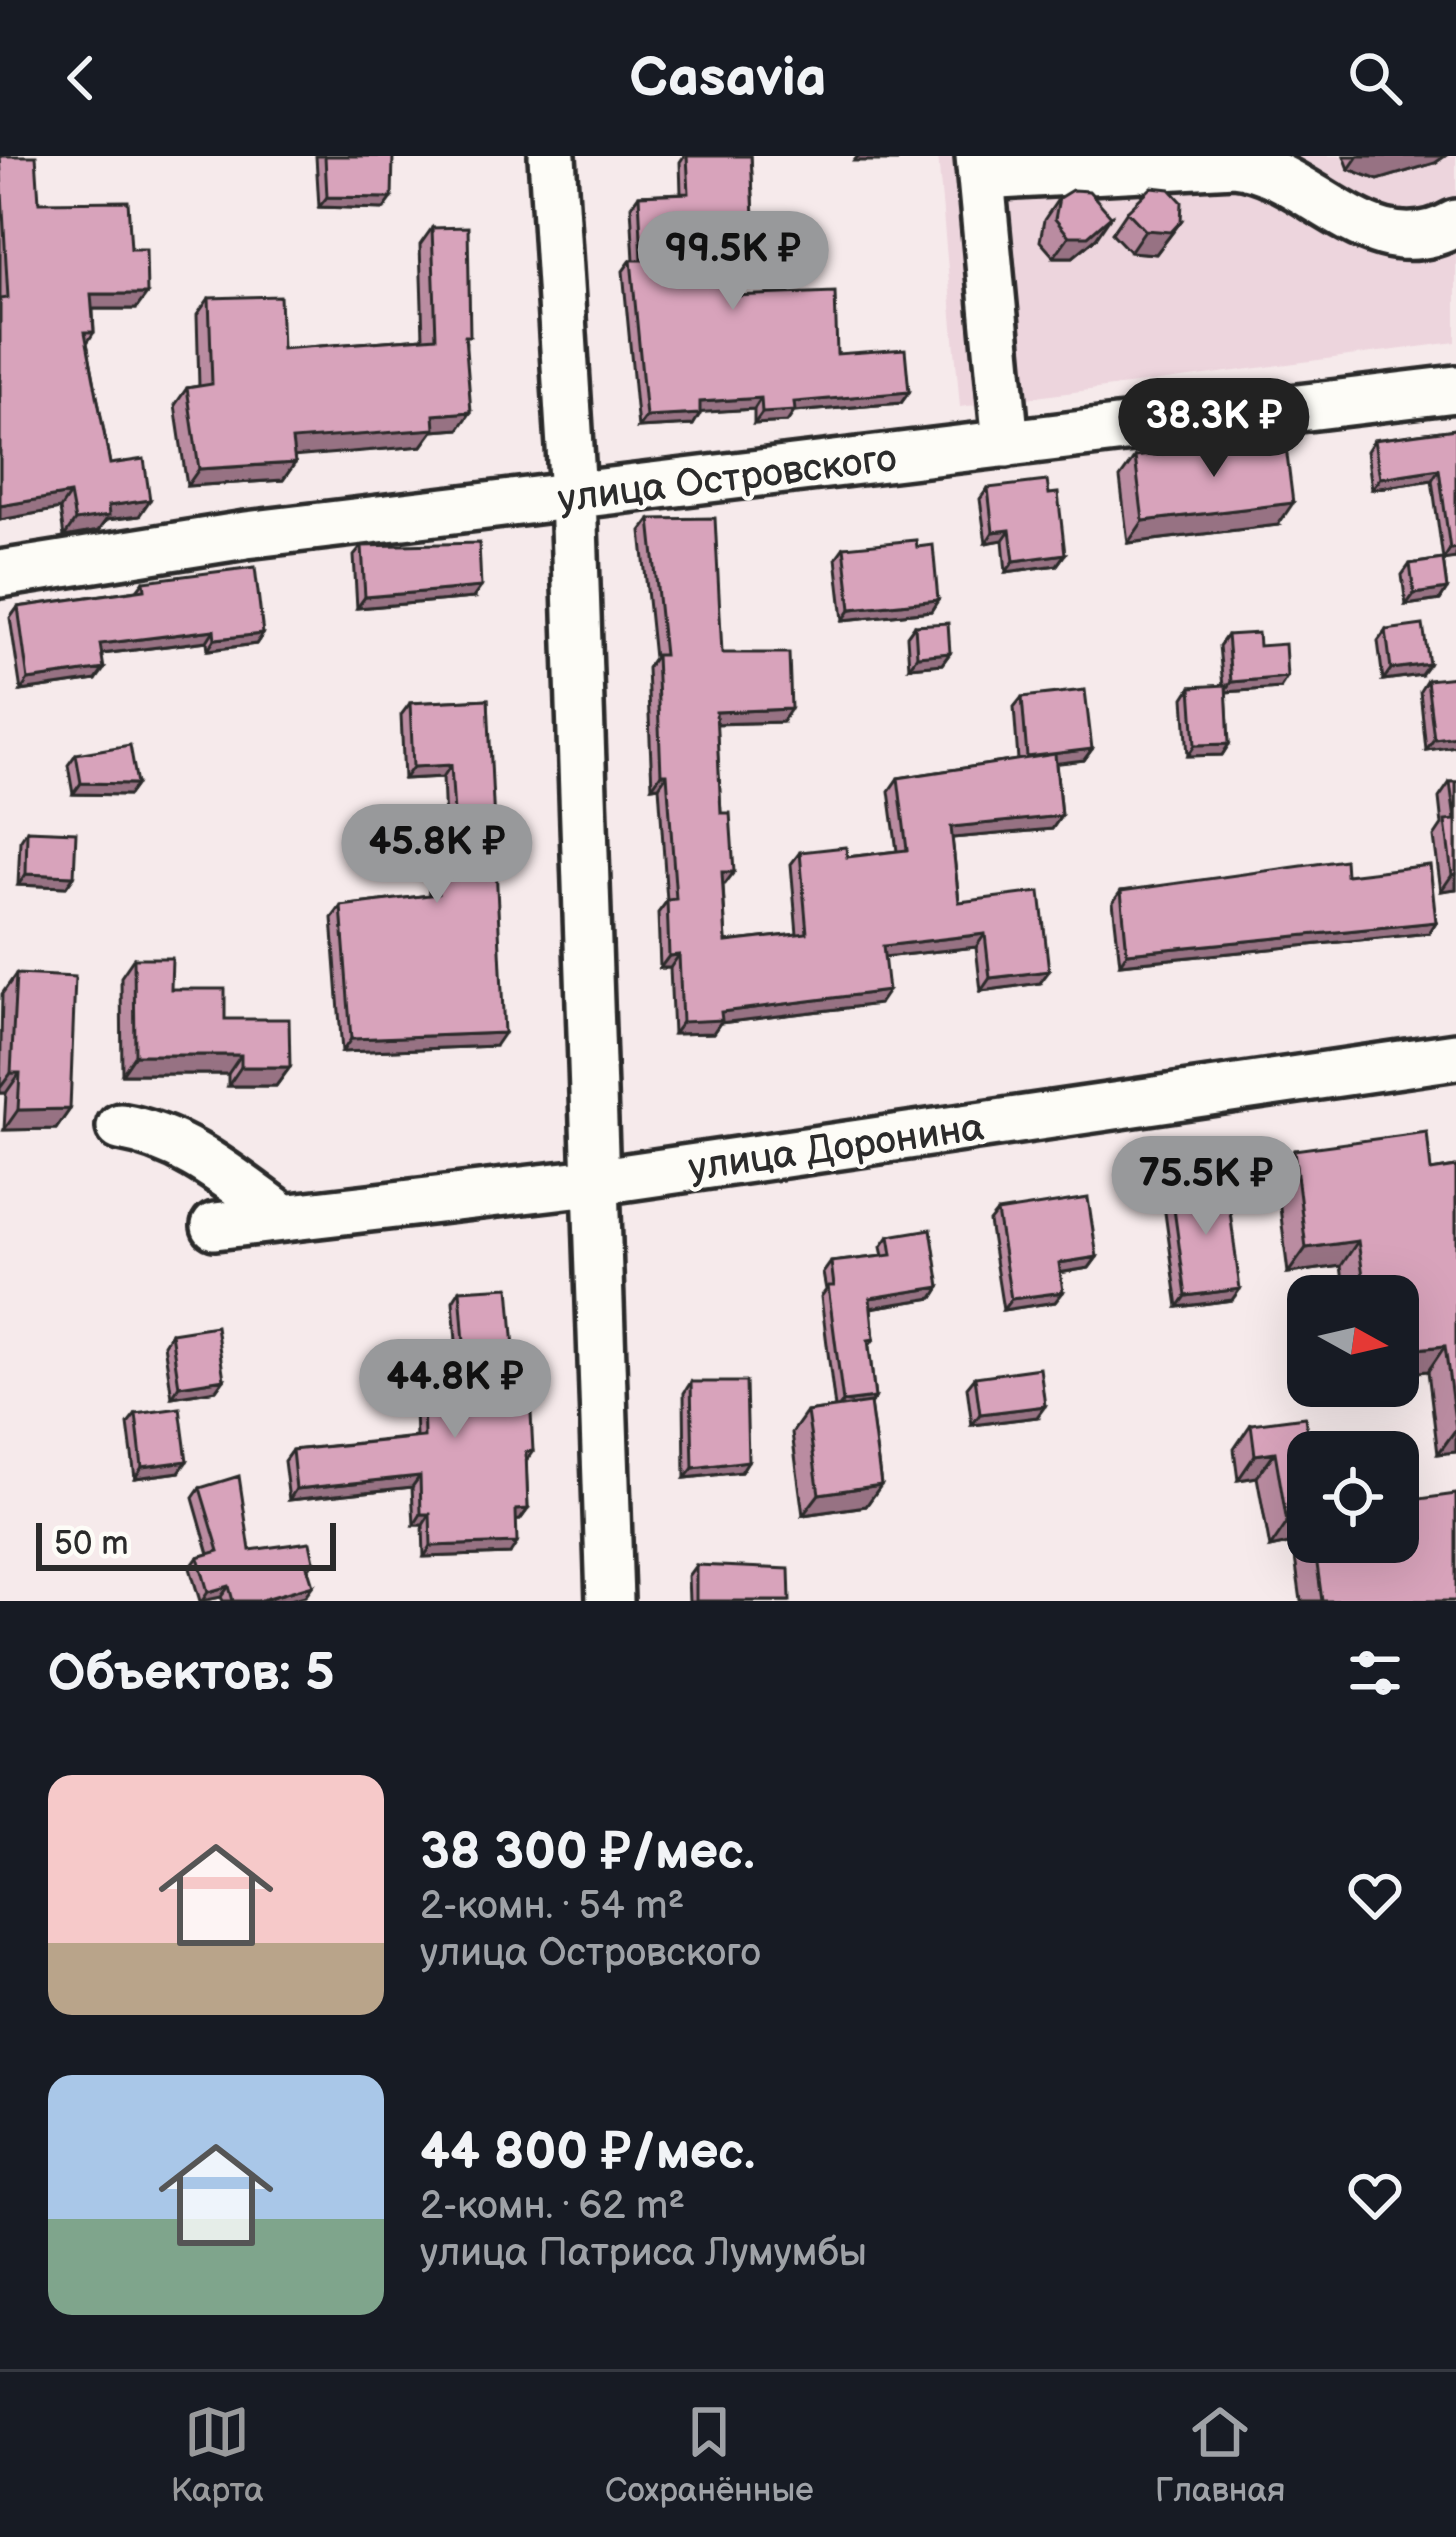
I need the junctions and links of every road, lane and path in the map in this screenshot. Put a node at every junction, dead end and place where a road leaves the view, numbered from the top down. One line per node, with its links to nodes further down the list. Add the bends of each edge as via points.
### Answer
1 (553, 156): 7 (street)
2 (980, 166): 3 (street); 6 (street)
3 (1285, 168): 4 (street, via 1366,228 1417,234)
4 (1456, 223)
5 (1456, 389): 6 (street, улица Островского)
6 (1006, 444): 7 (street, улица Островского)
7 (573, 495): 8 (street, улица Островского); 11 (street)
8 (0, 574)
9 (1456, 1056): 11 (street, улица Доронина)
10 (120, 1127): 12 (street, via 188,1148)
11 (600, 1180): 12 (street, улица Доронина); 14 (street)
12 (281, 1215): 13 (street, улица Доронина)
13 (215, 1226)
14 (610, 1601)

